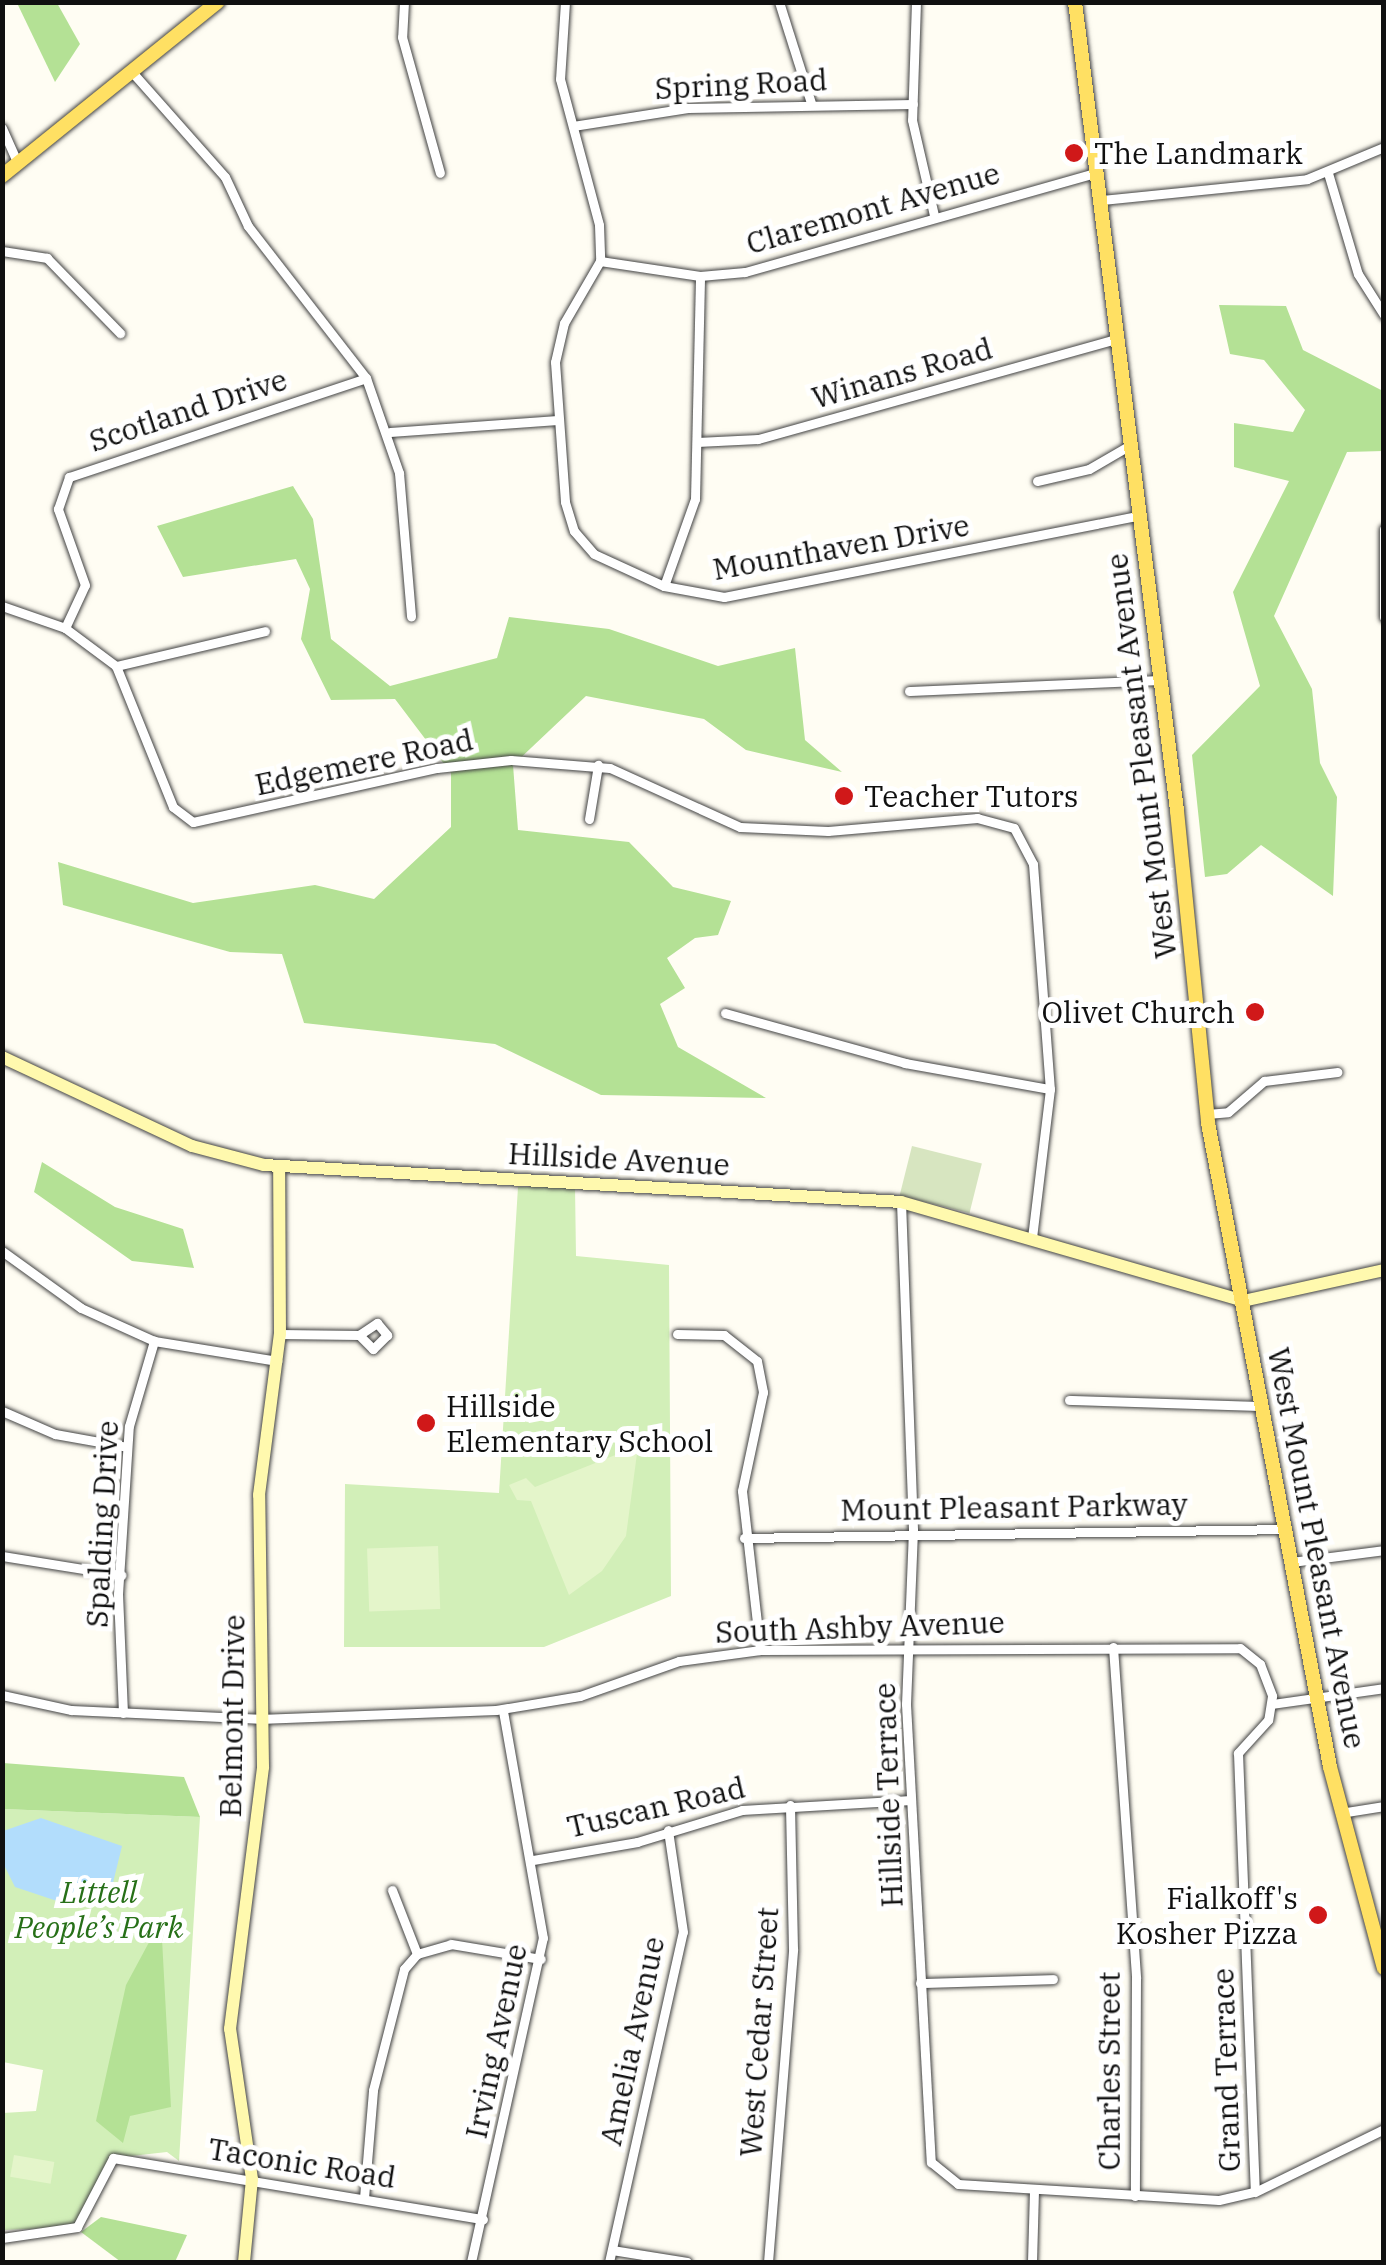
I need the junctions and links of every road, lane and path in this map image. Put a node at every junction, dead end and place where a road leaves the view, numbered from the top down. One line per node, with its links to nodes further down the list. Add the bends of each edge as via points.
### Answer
1 (218, 2): 7 (main road)
2 (404, 2): 15 (street, via 402,38)
3 (564, 2): 10 (street, via 560,79)
4 (779, 2): 8 (street)
5 (916, 2): 9 (street)
6 (1075, 2): 14 (main road, West Mount Pleasant Avenue)
7 (132, 72): 13 (main road); 26 (street, via 225,177 256,237)
8 (811, 103): 9 (street, Spring Road); 10 (street, Spring Road, via 688,108)
9 (913, 104): 19 (street)
10 (573, 126): 21 (street, via 599,225)
11 (2, 128): 13 (street)
12 (1384, 147): 16 (street)
13 (18, 164): 17 (main road)
14 (1098, 172): 18 (main road, West Mount Pleasant Avenue); 19 (street, Claremont Avenue)
15 (440, 173)
16 (1328, 173): 18 (street); 23 (street, via 1358,274)
17 (2, 176)
18 (1102, 200): 25 (main road, West Mount Pleasant Avenue)
19 (934, 215): 22 (street, Claremont Avenue, via 770,267)
20 (2, 251): 24 (street, via 47,258)
21 (600, 261): 22 (street, Claremont Avenue); 27 (street, Mounthaven Drive, via 557,344)
22 (700, 276): 29 (street)
23 (1384, 315)
24 (120, 333)
25 (1119, 338): 29 (street, Winans Road, via 758,439); 30 (main road, West Mount Pleasant Avenue)
26 (366, 378): 28 (street); 38 (street, Scotland Drive, via 76,472 60,490 60,519 85,585)
27 (558, 420): 28 (street); 34 (street, Mounthaven Drive, via 574,531 605,562)
28 (390, 432): 36 (street)
29 (697, 442): 34 (street, via 692,515)
30 (1132, 444): 31 (street, via 1090,469); 32 (main road, West Mount Pleasant Avenue)
31 (1037, 482)
32 (1140, 515): 34 (street, Mounthaven Drive, via 750,594 705,596); 41 (main road, West Mount Pleasant Avenue)
33 (1384, 529): 37 (street)
34 (664, 586)
35 (2, 606): 38 (street)
36 (411, 616)
37 (1384, 618)
38 (65, 628): 40 (street)
39 (265, 631): 40 (street)
40 (116, 666): 43 (street, Edgemere Road, via 172,807 192,822 437,768 511,760)
41 (1161, 680): 42 (street); 49 (main road, West Mount Pleasant Avenue)
42 (909, 691)
43 (598, 765): 44 (street); 48 (street, Edgemere Road, via 740,827 828,831 977,818 1014,828 1032,864)
44 (588, 819)
45 (725, 1013): 48 (street, via 905,1064)
46 (2, 1056): 50 (street, Hillside Avenue, via 192,1146)
47 (1337, 1072): 49 (street, via 1264,1080 1228,1112)
48 (1050, 1089): 52 (street, Edgemere Road)
49 (1207, 1114): 55 (main road, West Mount Pleasant Avenue)
50 (279, 1167): 51 (street, Hillside Avenue); 56 (street, Belmont Drive)
51 (901, 1202): 52 (street, Hillside Avenue); 66 (street, Hillside Terrace)
52 (1032, 1237): 55 (street, Hillside Avenue)
53 (2, 1251): 59 (street, via 81,1308)
54 (1384, 1270): 55 (street)
55 (1243, 1301): 62 (main road, West Mount Pleasant Avenue)
56 (280, 1334): 58 (street); 60 (street, Belmont Drive)
57 (677, 1334): 67 (street, via 724,1335 756,1361 762,1392 744,1466)
58 (359, 1335)
59 (154, 1341): 60 (street); 64 (street, Spalding Drive)
60 (277, 1362): 81 (street, Belmont Drive, via 260,1495)
61 (1068, 1400): 62 (street)
62 (1262, 1406): 65 (main road, West Mount Pleasant Avenue)
63 (2, 1411): 64 (street, via 55,1434)
64 (127, 1448): 71 (street, Spalding Drive)
65 (1285, 1529): 66 (street, Mount Pleasant Parkway); 70 (main road, West Mount Pleasant Avenue)
66 (914, 1530): 67 (street, Mount Pleasant Parkway); 73 (street, Hillside Terrace)
67 (744, 1538): 74 (street)
68 (1384, 1550): 70 (street)
69 (2, 1556): 71 (street)
70 (1292, 1562): 77 (main road, West Mount Pleasant Avenue)
71 (121, 1575): 80 (street, Spalding Drive)
72 (1113, 1647): 73 (street, South Ashby Avenue); 78 (street, South Ashby Avenue, via 1240,1648 1266,1674); 98 (street, Charles Street, via 1136,1977)
73 (908, 1649): 74 (street, South Ashby Avenue); 82 (street, Hillside Terrace)
74 (760, 1650): 79 (street, South Ashby Avenue, via 680,1661 580,1696)
75 (1384, 1688): 77 (street)
76 (2, 1695): 80 (street, South Ashby Avenue)
77 (1317, 1697): 78 (street); 85 (main road, West Mount Pleasant Avenue)
78 (1272, 1704): 97 (street, Grand Terrace, via 1268,1720 1238,1753)
79 (503, 1710): 81 (street, South Ashby Avenue); 87 (street, Irving Avenue)
80 (123, 1714): 81 (street, South Ashby Avenue)
81 (260, 1719): 95 (street, Belmont Drive, via 262,1787 230,2029)
82 (911, 1800): 83 (street, Tuscan Road); 93 (street, Hillside Terrace)
83 (790, 1805): 86 (street, Tuscan Road); 107 (street, West Cedar Street, via 793,1949)
84 (1384, 1806): 85 (street)
85 (1340, 1813): 91 (main road, West Mount Pleasant Avenue)
86 (668, 1830): 87 (street, Tuscan Road); 102 (street, Amelia Avenue, via 682,1932)
87 (533, 1860): 90 (street, Irving Avenue)
88 (392, 1890): 89 (street)
89 (417, 1954): 90 (street, via 451,1944); 99 (street, via 399,1982 373,2090)
90 (540, 1959): 100 (street, Irving Avenue)
91 (1384, 1968)
92 (1053, 1979): 93 (street)
93 (920, 1983): 96 (street, Hillside Terrace, via 927,2146 936,2169 958,2184)
94 (1384, 2129): 97 (street)
95 (252, 2180): 99 (street, Taconic Road); 101 (street, Taconic Road, via 113,2158 77,2227); 103 (street, Belmont Drive)
96 (1034, 2189): 98 (street); 108 (street)
97 (1254, 2192): 98 (street, via 1202,2201)
98 (1134, 2196)
99 (364, 2198): 100 (street, Taconic Road)
100 (483, 2219): 104 (street, Irving Avenue)
101 (2, 2238)
102 (612, 2250): 105 (street, Amelia Avenue); 106 (street)
103 (244, 2262)
104 (470, 2262)
105 (609, 2262)
106 (687, 2262)
107 (768, 2262)
108 (1032, 2262)

